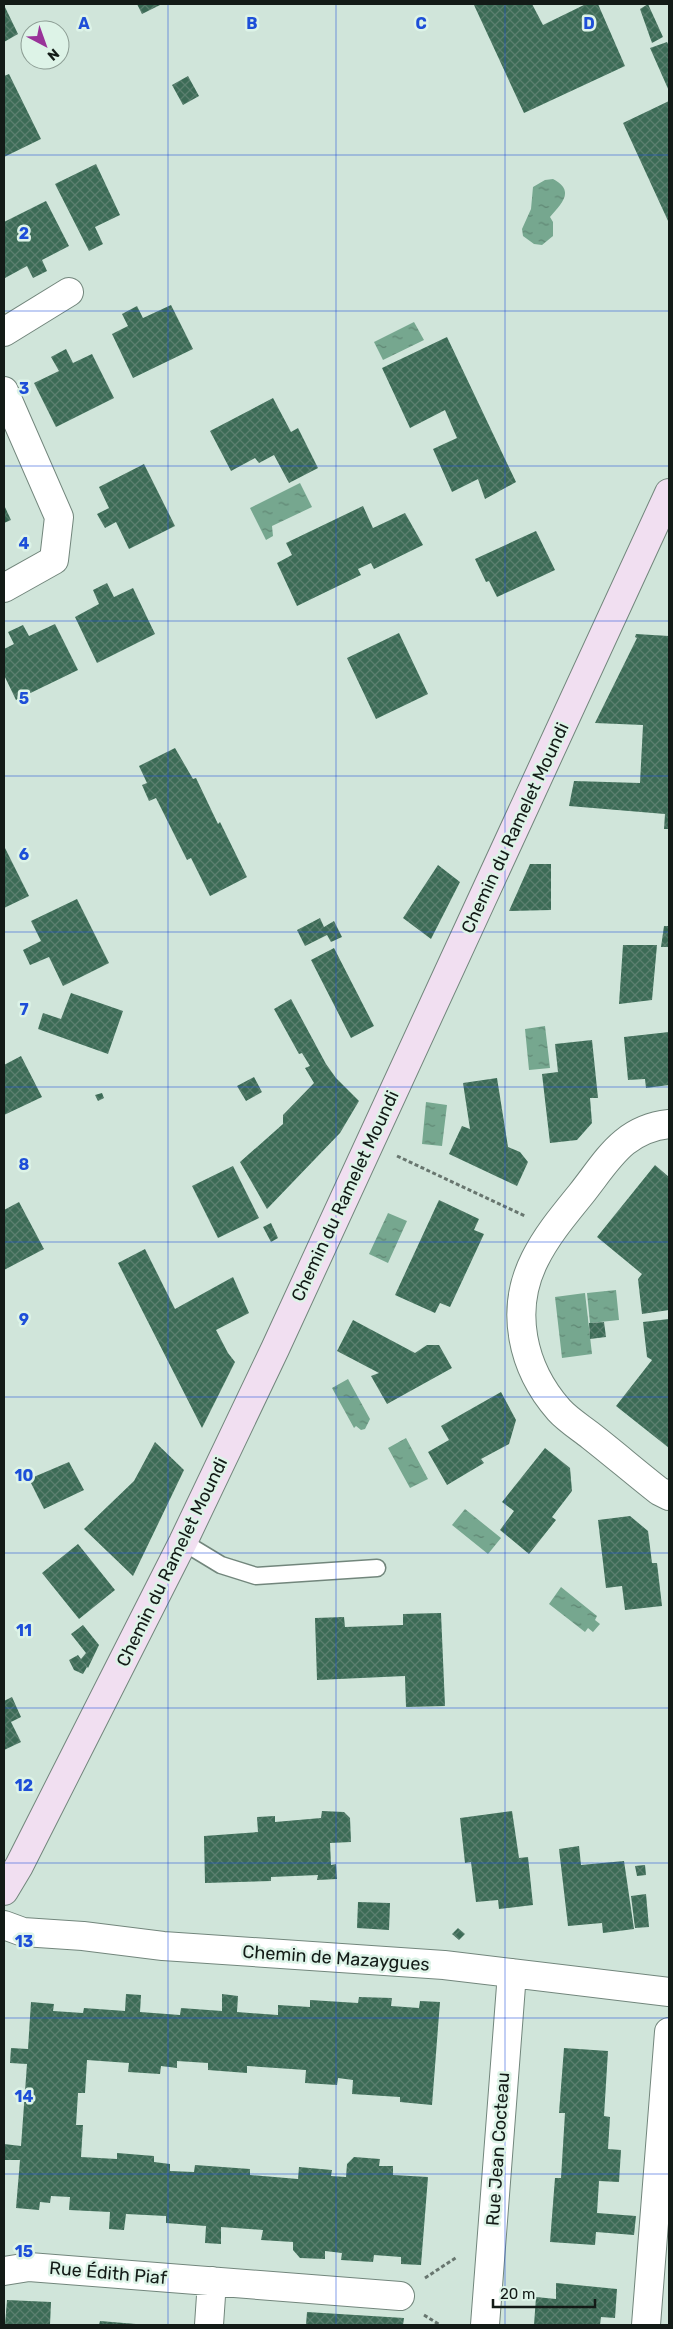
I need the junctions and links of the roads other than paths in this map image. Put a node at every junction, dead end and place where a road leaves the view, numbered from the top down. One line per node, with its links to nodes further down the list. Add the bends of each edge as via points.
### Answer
1 (68, 292): 2 (street)
2 (4, 332)
3 (4, 391): 5 (street, via 59,517 54,560)
4 (669, 493): 8 (main road, Chemin du Ramelet Moundi)
5 (4, 588)
6 (669, 1124): 7 (street, via 639,1131 620,1145 553,1229 524,1288 520,1315 524,1348 538,1382 560,1411)
7 (669, 1496)
8 (183, 1542): 9 (lane, via 221,1565 256,1576); 10 (main road, Chemin du Ramelet Moundi)
9 (376, 1568)
10 (4, 1891)
11 (4, 1925): 12 (street, Chemin de Mazaygues, via 23,1932 163,1946 444,1965)
12 (512, 1973): 13 (street, Chemin de Mazaygues); 19 (street, Rue Jean Cocteau)
13 (669, 1992)
14 (669, 2032): 20 (street)
15 (4, 2271): 16 (street, Rue Édith Piaf, via 29,2267)
16 (212, 2282): 17 (street, Rue Édith Piaf); 18 (street)
17 (400, 2296)
18 (209, 2325)
19 (485, 2325)
20 (646, 2325)

